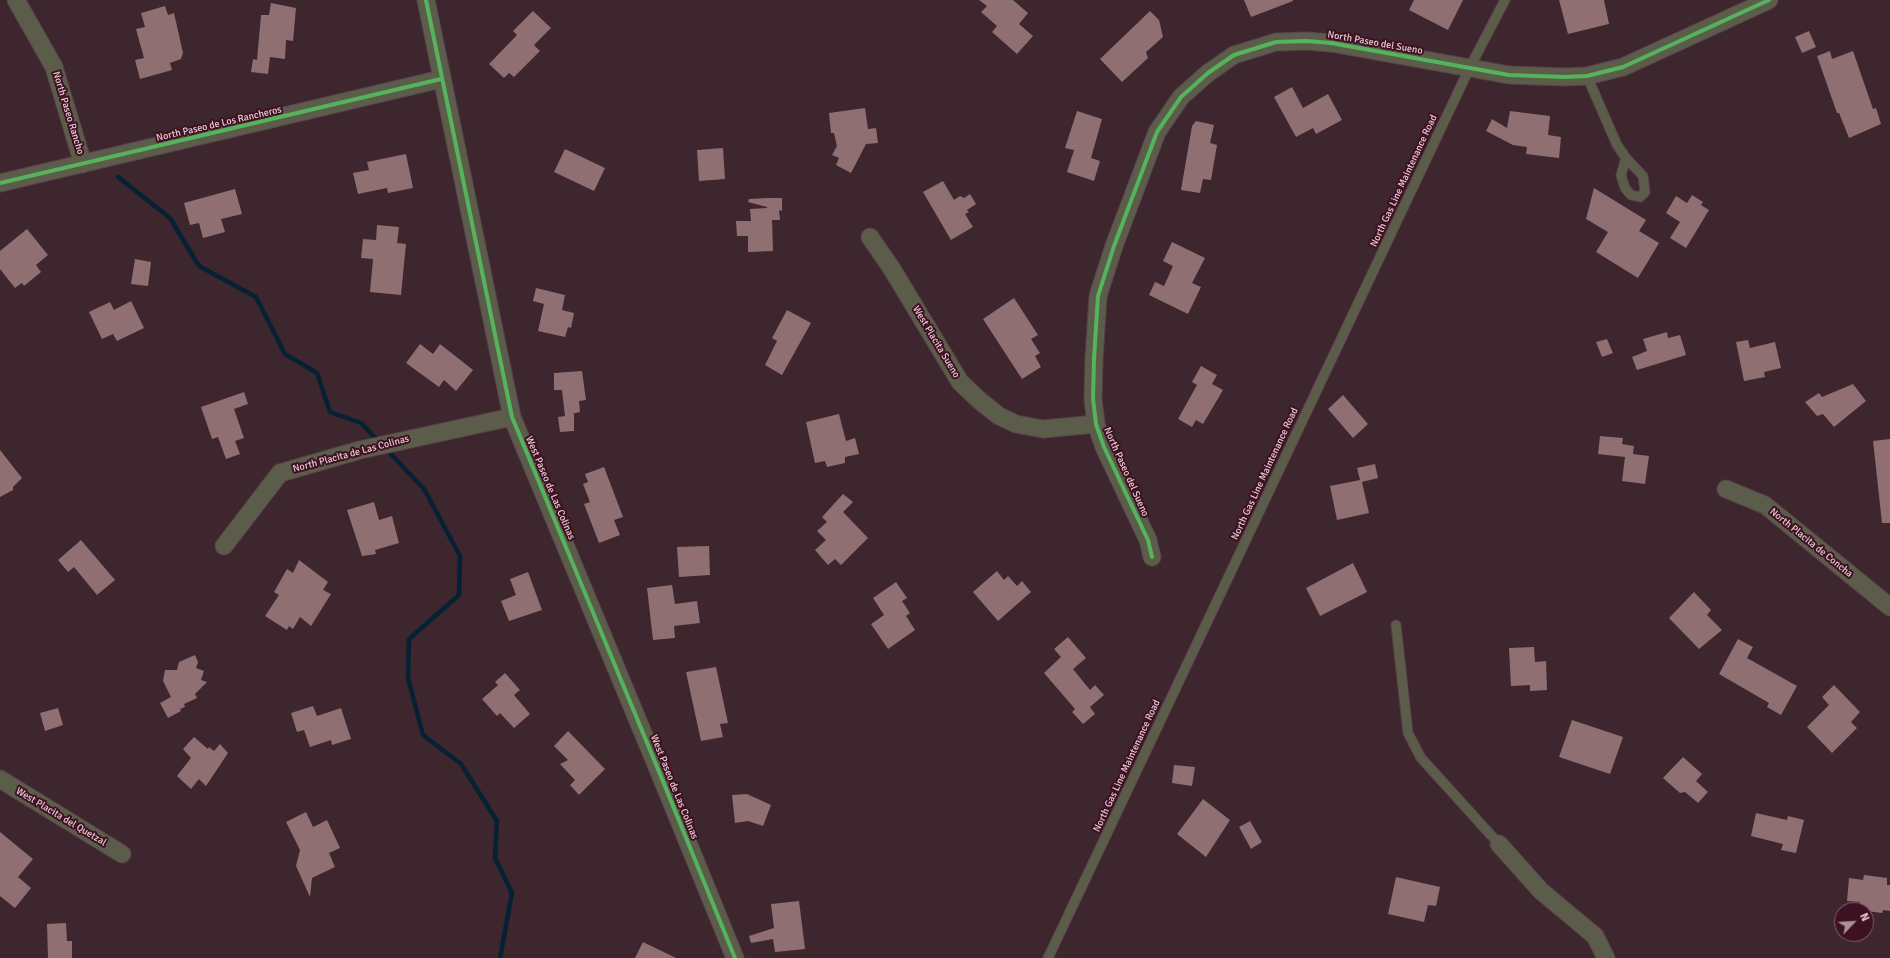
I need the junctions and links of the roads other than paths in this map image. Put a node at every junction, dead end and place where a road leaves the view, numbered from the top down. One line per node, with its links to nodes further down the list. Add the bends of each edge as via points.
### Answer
1 (16, 0): 9 (street, North Paseo Rancho, via 54,67)
2 (426, 0): 7 (street, West Paseo de Las Colinas)
3 (1505, 0): 5 (lane, North Gas Line Maintenance Road)
4 (1769, 0): 6 (street, North Paseo del Sueno, via 1623,67)
5 (1469, 69): 6 (street, North Paseo del Sueno, via 1509,75); 13 (street, North Paseo del Sueno, via 1331,43 1307,40 1276,42 1234,55 1208,73 1181,97 1157,132 1098,296 1093,399); 23 (lane, North Gas Line Maintenance Road)
6 (1587, 76): 8 (lane, via 1616,145)
7 (441, 79): 9 (street, North Paseo de Los Rancheros); 12 (street, West Paseo de Las Colinas)
8 (1626, 158)
9 (83, 164): 10 (street, North Paseo de Los Rancheros)
10 (0, 183)
11 (870, 237): 13 (street, West Placita Sueno, via 960,382 979,400 1016,424 1043,429)
12 (512, 417): 15 (street, North Placita de Las Colinas, via 360,450 280,473); 22 (street, West Paseo de Las Colinas)
13 (1096, 424): 16 (street, North Paseo del Sueno, via 1104,447 1148,540)
14 (1726, 488): 17 (street, North Placita de Concha, via 1765,505)
15 (224, 546)
16 (1152, 557)
17 (1890, 606)
18 (1396, 625): 20 (lane, via 1408,733 1421,758)
19 (0, 779): 21 (street, West Placita del Quetzal)
20 (1499, 844): 24 (street, via 1541,891 1595,936)
21 (122, 854)
22 (735, 958)
23 (1048, 958)
24 (1606, 958)

